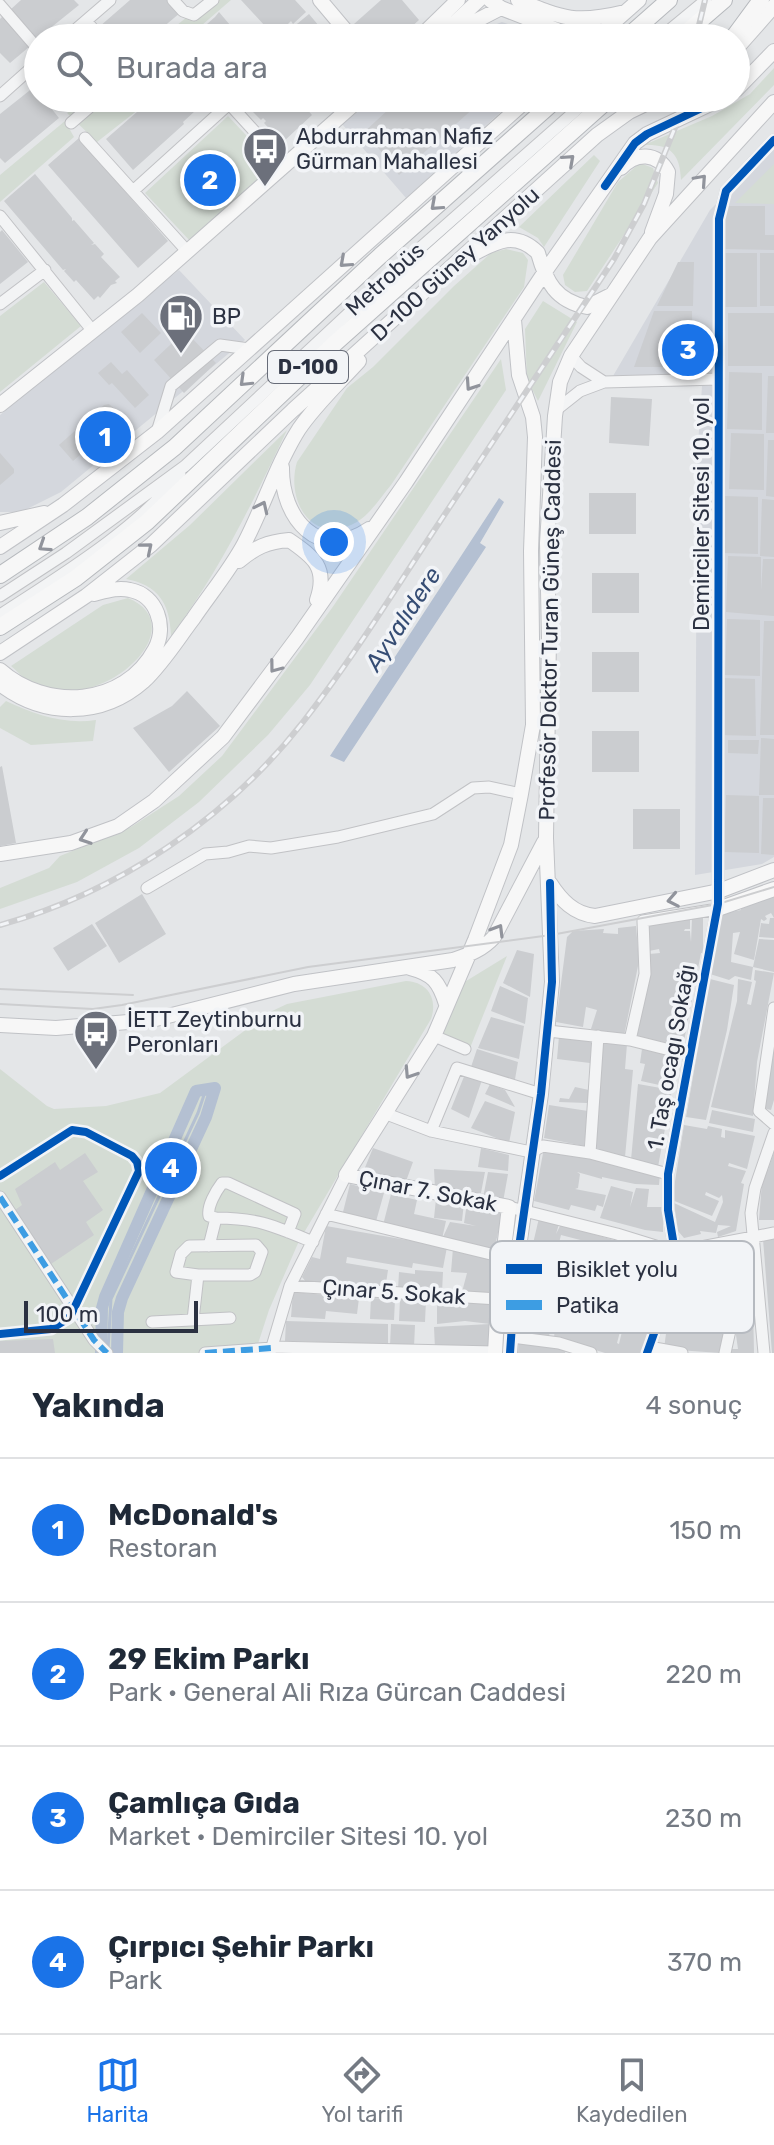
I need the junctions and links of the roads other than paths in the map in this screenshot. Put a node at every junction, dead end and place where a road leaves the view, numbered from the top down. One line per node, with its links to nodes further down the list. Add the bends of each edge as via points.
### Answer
1 (110, 0): 19 (street)
2 (173, 0): 3 (street, via 194,15)
3 (213, 0)
4 (320, 0): 22 (main road)
5 (458, 0): 23 (main road)
6 (479, 0): 24 (main road)
7 (518, 0): 15 (main road)
8 (639, 0): 18 (main road)
9 (669, 0): 28 (highway)
10 (700, 0): 29 (street)
11 (706, 0): 30 (street)
12 (724, 0): 31 (highway)
13 (761, 0): 32 (highway)
14 (495, 4): 25 (main road); 26 (main road)
15 (534, 4): 18 (main road, via 577,20)
16 (0, 5): 33 (street)
17 (774, 6): 34 (main road)
18 (625, 12): 27 (main road)
19 (86, 21): 20 (street); 21 (street)
20 (82, 24)
21 (89, 24)
22 (340, 24)
23 (433, 24)
24 (455, 24)
25 (463, 24)
26 (545, 24)
27 (612, 24)
28 (642, 24)
29 (675, 24)
30 (677, 24)
31 (696, 24)
32 (743, 24)
33 (24, 33)
34 (750, 33)
35 (774, 51): 37 (main road)
36 (24, 75): 38 (street)
37 (750, 76)
38 (0, 96)
39 (774, 102): 57 (main road, one-way to 39)
40 (84, 112): 50 (street)
41 (215, 112): 55 (street)
42 (236, 112): 53 (street)
43 (346, 112): 53 (main road)
44 (513, 112): 67 (main road, one-way to 67)
45 (542, 112): 80 (highway, D-100, one-way to 80, via 145,473)
46 (574, 112): 75 (street, Metrobüs)
47 (594, 112): 85 (highway, D-100, via 333,345 147,522 76,578)
48 (629, 112): 59 (main road, D-100 Güney Yanyolu, one-way to 48)
49 (693, 112): 54 (main road, via 635,143)
50 (71, 123)
51 (85, 138): 55 (street)
52 (774, 140): 69 (street, Demirciler Sitesi 10. yol, via 726,191 719,219)
53 (286, 166): 58 (main road)
54 (605, 186): 57 (main road, via 636,157 664,165 669,183); 61 (main road)
55 (134, 190): 58 (street)
56 (0, 216): 60 (street)
57 (650, 238): 62 (main road, Profesör Doktor Turan Güneş Caddesi)
58 (187, 251): 65 (main road)
59 (449, 268): 61 (main road, via 500,240 518,239 538,253); 66 (main road, D-100 Güney Yanyolu)
60 (45, 270): 63 (street); 65 (street)
61 (544, 273): 62 (main road, via 566,302 587,307); 64 (main road)
62 (613, 294): 68 (main road, Profesör Doktor Turan Güneş Caddesi)
63 (0, 304)
64 (514, 320): 78 (main road, one-way to 78); 90 (main road, via 519,375 535,437 533,725)
65 (92, 330): 71 (main road)
66 (371, 339): 74 (main road, via 359,362 300,427); 83 (main road, D-100 Güney Yanyolu, one-way to 66, via 187,514)
67 (249, 349): 73 (main road); 73 (street, via 220,345 171,386)
68 (571, 356): 70 (street); 72 (main road, Profesör Doktor Turan Güneş Caddesi)
69 (719, 379): 70 (street); 99 (street, Demirciler Sitesi 10. yol)
70 (604, 382): 72 (street, via 580,391)
71 (0, 405)
72 (556, 410): 91 (main road, Profesör Doktor Turan Güneş Caddesi, via 547,543)
73 (157, 432): 76 (main road)
74 (282, 459): 78 (main road, via 288,509 308,531 329,542 356,537); 81 (main road, one-way to 74, via 253,526)
75 (185, 466): 82 (street, Metrobüs); 84 (street, Metrobüs, via 136,518)
76 (63, 505): 77 (main road); 79 (main road)
77 (0, 523)
78 (373, 526): 86 (main road)
79 (0, 547)
80 (0, 575)
81 (224, 575): 86 (main road, via 269,541 289,540 304,550 319,565 323,584); 89 (main road, via 161,663 125,696 98,707 67,710 34,703)
82 (0, 596)
83 (86, 596): 87 (main road, D-100 Güney Yanyolu); 88 (main road, via 130,589 155,607 159,640 133,675 107,691 78,698 38,694)
84 (0, 615)
85 (0, 627)
86 (297, 638): 94 (main road, one-way to 94, via 223,737 154,801 118,826 83,839)
87 (0, 653)
88 (0, 670)
89 (0, 684)
90 (521, 794): 92 (main road); 97 (street, via 473,788 433,814 338,837 205,854)
91 (546, 838): 93 (main road); 96 (main road, Profesör Doktor Turan Güneş Caddesi)
92 (511, 845): 93 (main road, via 524,858); 101 (main road)
93 (539, 853): 101 (main road, one-way to 93, via 484,949 494,937)
94 (0, 854)
95 (774, 870): 99 (main road)
96 (550, 883): 99 (main road, one-way to 96, via 595,916 561,900); 106 (main road)
97 (147, 888)
98 (774, 889): 100 (main road)
99 (719, 891): 100 (street, Demirciler Sitesi 10. yol)
100 (718, 909): 109 (street, via 643,921 645,974); 111 (street, 1. Taş ocagı Sokağı)
101 (467, 955): 102 (main road); 103 (main road)
102 (404, 967): 103 (main road, via 437,980); 105 (main road, via 294,984 152,1020 56,1028)
103 (446, 1004): 107 (main road)
104 (774, 1008): 114 (street, via 759,1111)
105 (0, 1025)
106 (548, 1031): 108 (street); 112 (main road)
107 (434, 1036): 110 (street); 113 (main road, one-way to 113)
108 (598, 1036): 109 (street); 118 (street)
109 (630, 1040): 111 (street)
110 (465, 1049)
111 (690, 1055): 119 (street, 1. Taş ocagı Sokağı)
112 (541, 1094): 115 (street, via 457,1068); 117 (main road)
113 (384, 1113): 115 (street); 120 (main road)
114 (774, 1124)
115 (431, 1131): 117 (street)
116 (774, 1133): 128 (street, via 755,1188)
117 (531, 1152): 118 (street, via 543,1146); 123 (main road)
118 (590, 1153): 119 (street)
119 (668, 1174): 132 (street, 1. Taş ocagı Sokağı)
120 (346, 1175): 122 (main road, Çınar 7. Sokak); 124 (street)
121 (0, 1197): 149 (street)
122 (509, 1207): 123 (street); 129 (main road)
123 (525, 1211): 130 (main road); 131 (street)
124 (326, 1214): 135 (street); 137 (street)
125 (216, 1218): 126 (street, via 259,1220); 126 (street, via 208,1211 218,1188 228,1183 295,1214); 136 (street)
126 (288, 1232): 135 (street)
127 (774, 1233): 128 (street)
128 (754, 1238): 133 (street); 134 (street); 156 (street)
129 (505, 1241)
130 (520, 1241)
131 (635, 1241)
132 (673, 1241)
133 (737, 1241)
134 (753, 1241)
135 (313, 1242): 139 (street)
136 (209, 1246): 138 (street, via 189,1246 176,1267 176,1272); 138 (street, via 256,1245 262,1252 250,1275)
137 (490, 1254)
138 (198, 1275): 142 (street)
139 (290, 1286): 140 (street, Çınar 5. Sokak); 147 (street)
140 (490, 1298)
141 (230, 1318): 142 (street)
142 (193, 1320): 143 (street)
143 (152, 1322)
144 (512, 1333): 146 (main road)
145 (729, 1333): 155 (street)
146 (512, 1337): 152 (main road); 153 (street)
147 (271, 1349): 150 (street); 151 (street)
148 (648, 1350): 154 (street)
149 (105, 1352)
150 (495, 1352)
151 (205, 1353)
152 (510, 1353)
153 (591, 1353)
154 (682, 1353)
155 (725, 1353)
156 (764, 1353)

